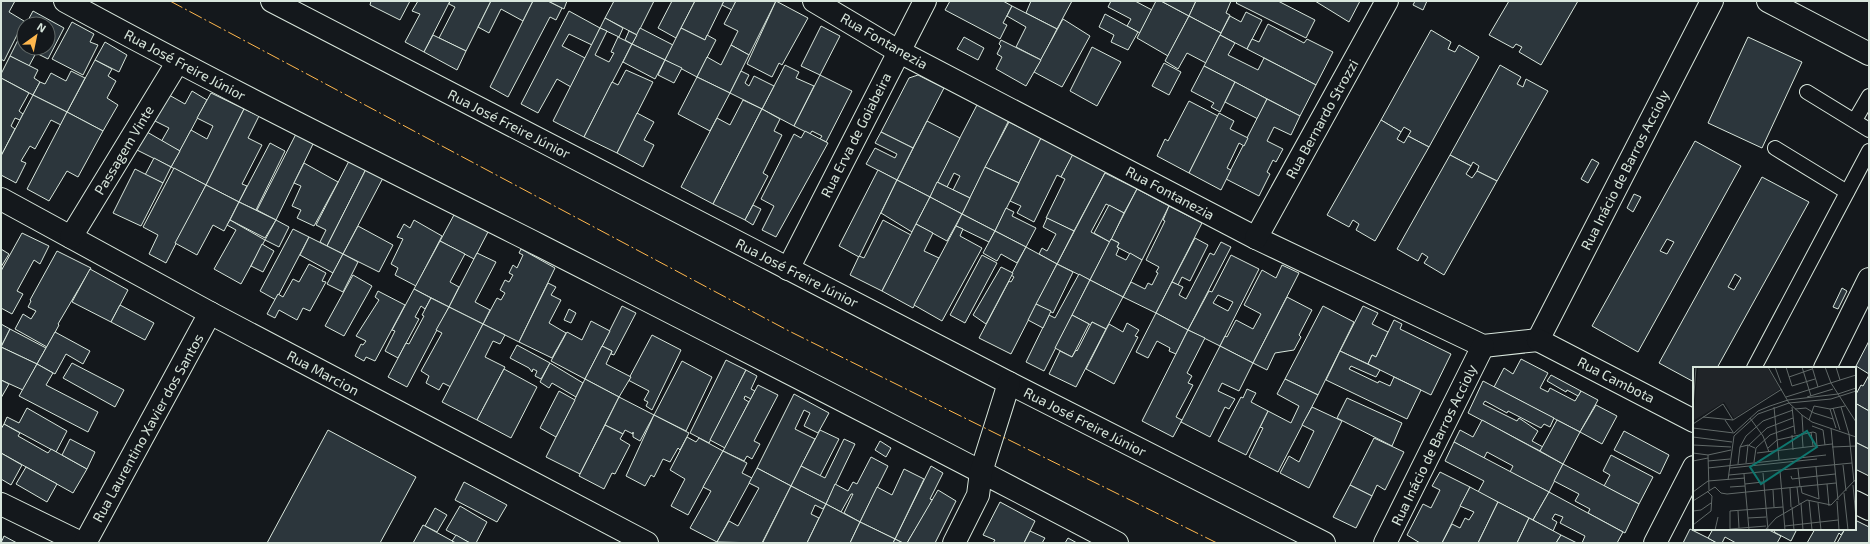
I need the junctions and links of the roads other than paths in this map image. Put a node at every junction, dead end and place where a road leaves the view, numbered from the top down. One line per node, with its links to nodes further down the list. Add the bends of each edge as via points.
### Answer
1 (65, 1): 10 (street, Rua José Freire Júnior)
2 (272, 1): 21 (street, Rua José Freire Júnior)
3 (814, 1): 8 (street, Rua Fontanezia)
4 (925, 1): 8 (street, Rua Erva de Goiabeira)
5 (1387, 1): 20 (street, Rua Bernardo Strozzi)
6 (1712, 1): 24 (street, Rua Inácio de Barros Accioly)
7 (1768, 1): 9 (street)
8 (898, 51): 20 (street, Rua Fontanezia); 21 (street, Rua Erva de Goiabeira)
9 (1869, 54)
10 (177, 63): 19 (street, Passagem Vinte); 31 (street, Rua José Freire Júnior)
11 (1807, 92): 13 (lane)
12 (1869, 96): 13 (lane)
13 (1855, 120): 14 (lane)
14 (1869, 130)
15 (1775, 148): 17 (lane)
16 (1869, 151): 17 (lane)
17 (1847, 192): 26 (lane)
18 (1, 199): 19 (street, Rua Marcion)
19 (71, 237): 23 (street, Rua Marcion)
20 (1256, 238): 25 (street, Rua Fontanezia)
21 (788, 269): 28 (street, Rua José Freire Júnior)
22 (1869, 280): 27 (street)
23 (210, 314): 36 (street, Rua Laurentino Xavier dos Santos); 37 (street, Rua Marcion)
24 (1538, 340): 25 (street); 29 (street, Rua Cambota)
25 (1483, 346): 41 (street, Rua Inácio de Barros Accioly)
26 (1755, 367)
27 (1825, 367)
28 (1009, 383): 31 (street); 40 (street, Rua José Freire Júnior)
29 (1693, 420)
30 (1693, 469): 42 (street)
31 (981, 472): 38 (street, via 978,495); 39 (street, Rua José Freire Júnior)
32 (1856, 502): 34 (street)
33 (1, 504): 35 (street)
34 (1869, 509)
35 (81, 543)
36 (86, 543)
37 (647, 543)
38 (954, 543)
39 (1117, 543)
40 (1324, 543)
41 (1385, 543)
42 (1655, 543)

